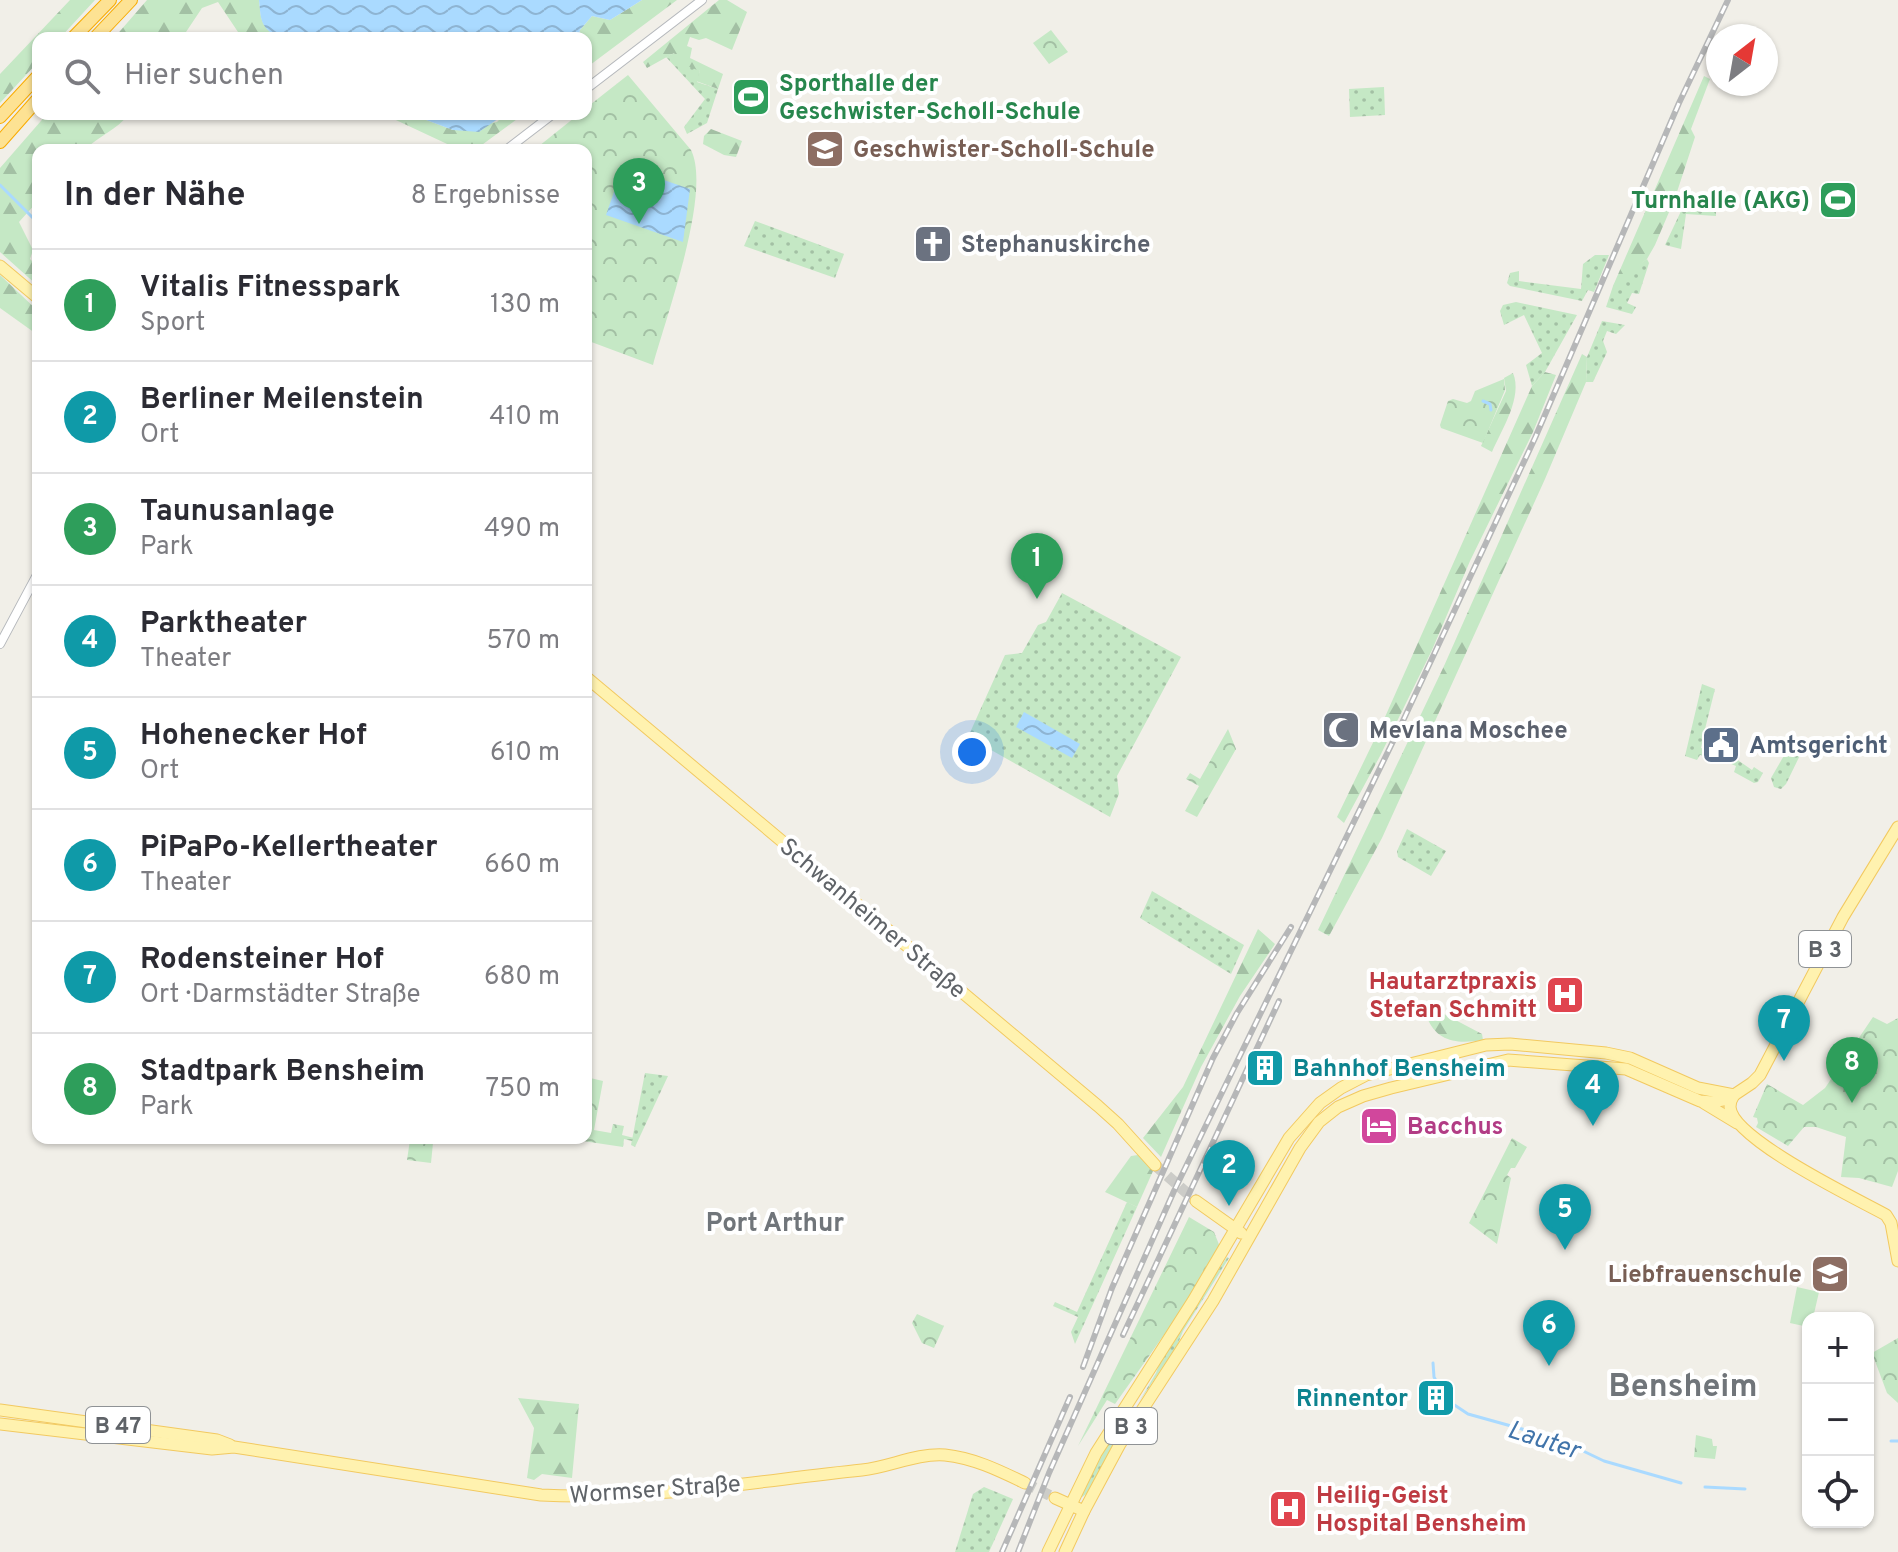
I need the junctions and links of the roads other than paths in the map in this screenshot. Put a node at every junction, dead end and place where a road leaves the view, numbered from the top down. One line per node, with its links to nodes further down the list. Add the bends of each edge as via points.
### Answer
1 (110, 0): 4 (highway)
2 (131, 0): 5 (highway)
3 (702, 0): 7 (street)
4 (79, 32)
5 (101, 32)
6 (32, 82): 9 (highway)
7 (592, 84)
8 (32, 106): 11 (highway)
9 (0, 117)
10 (545, 120): 12 (street)
11 (0, 142)
12 (514, 144)
13 (0, 266): 14 (main road)
14 (32, 293)
15 (32, 584): 16 (street)
16 (0, 644)
17 (592, 682): 22 (main road, Schwanheimer Straße, via 1098,1106)
18 (1898, 827): 19 (main road, B 3, via 1843,917 1760,1075)
19 (1734, 1095): 20 (main road); 21 (main road); 24 (main road, B 3, via 1698,1088 1630,1058 1510,1044 1486,1045 1366,1075 1303,1120)
20 (1700, 1101): 21 (main road); 25 (main road, B 3, via 1626,1069 1508,1060 1363,1096 1338,1107 1316,1126)
21 (1741, 1126): 26 (main road, via 1759,1143 1886,1215)
22 (1155, 1165)
23 (1196, 1201): 24 (main road)
24 (1236, 1229): 25 (main road); 27 (main road, B 3)
25 (1250, 1239): 28 (main road, B 3)
26 (1898, 1261)
27 (1129, 1398): 28 (main road); 34 (main road, B 3)
28 (1142, 1408): 35 (main road, B 3)
29 (0, 1410): 31 (main road, Wormser Straße / B 47, via 217,1440)
30 (0, 1424): 31 (main road, Wormser Straße / B 47, via 212,1449)
31 (234, 1447): 32 (main road, Wormser Straße / B 47, via 579,1497 826,1474 940,1455 977,1462)
32 (1025, 1483)
33 (1055, 1498): 34 (main road)
34 (1069, 1504): 35 (main road); 36 (main road, B 3)
35 (1084, 1511): 37 (main road, B 3)
36 (1048, 1552)
37 (1065, 1552)

